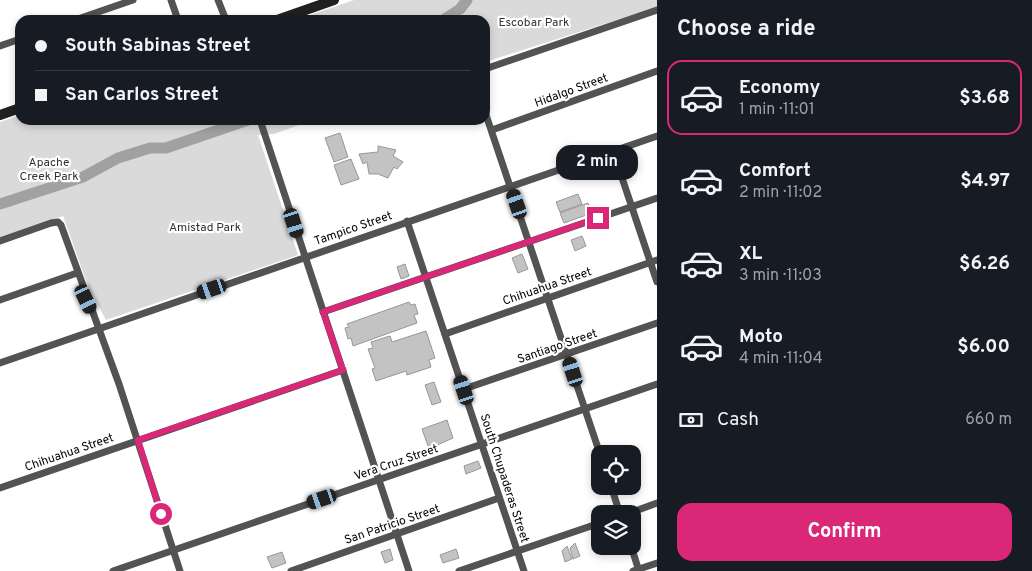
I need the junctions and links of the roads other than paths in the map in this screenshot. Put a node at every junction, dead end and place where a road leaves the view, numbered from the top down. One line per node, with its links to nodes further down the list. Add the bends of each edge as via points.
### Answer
1 (133, 0): 6 (street)
2 (172, 0): 7 (street)
3 (218, 0): 8 (street)
4 (334, 0): 9 (main road)
5 (657, 10): 12 (street)
6 (89, 15)
7 (176, 15)
8 (224, 15)
9 (291, 15)
10 (15, 41): 11 (street)
11 (0, 46)
12 (490, 67)
13 (657, 71): 18 (street, Hidalgo Street)
14 (15, 110): 15 (main road)
15 (0, 115)
16 (262, 125): 27 (street)
17 (490, 125): 18 (street)
18 (492, 130): 21 (street)
19 (657, 136): 20 (street, Tampico Street)
20 (613, 151): 21 (street, Tampico Street); 23 (street)
21 (510, 186): 24 (street, Tampico Street); 26 (street)
22 (657, 198): 23 (street)
23 (632, 206): 26 (street); 28 (street)
24 (408, 221): 27 (street, Tampico Street); 30 (street, South Chupaderas Street)
25 (0, 241): 29 (street, via 58,222)
26 (529, 241): 30 (street); 32 (street)
27 (304, 257): 34 (street); 36 (street, Tampico Street)
28 (654, 262): 31 (street); 32 (street, Chihuahua Street)
29 (77, 273): 33 (street); 36 (street)
30 (426, 277): 34 (street); 37 (street, South Chupaderas Street)
31 (657, 282)
32 (548, 298): 37 (street, Chihuahua Street); 38 (street)
33 (0, 300)
34 (323, 312): 40 (street)
35 (657, 323): 38 (street, Santiago Street)
36 (100, 328): 39 (street, Tampico Street); 44 (street)
37 (445, 334): 42 (street, South Chupaderas Street)
38 (566, 354): 42 (street, Santiago Street); 43 (street)
39 (0, 363)
40 (343, 370): 44 (street, Chihuahua Street); 47 (street)
41 (657, 384): 43 (street, Vera Cruz Street)
42 (464, 390): 45 (street, South Chupaderas Street)
43 (585, 409): 45 (street, Vera Cruz Street); 46 (street)
44 (138, 440): 48 (street, Chihuahua Street); 54 (street)
45 (482, 444): 47 (street, Vera Cruz Street); 49 (street, South Chupaderas Street)
46 (597, 445)
47 (378, 480): 53 (street); 54 (street, Vera Cruz Street)
48 (0, 488)
49 (499, 498): 53 (street, San Patricio Street); 55 (street, South Chupaderas Street)
50 (657, 504): 51 (street)
51 (641, 509)
52 (591, 526): 55 (street)
53 (397, 534): 61 (street, San Patricio Street); 62 (street)
54 (173, 550): 59 (street, Vera Cruz Street); 60 (street)
55 (517, 551): 63 (street); 64 (street, South Chupaderas Street)
56 (633, 555): 58 (street)
57 (657, 563): 58 (street)
58 (637, 570)
59 (113, 571)
60 (180, 571)
61 (291, 571)
62 (409, 571)
63 (459, 571)
64 (524, 571)

